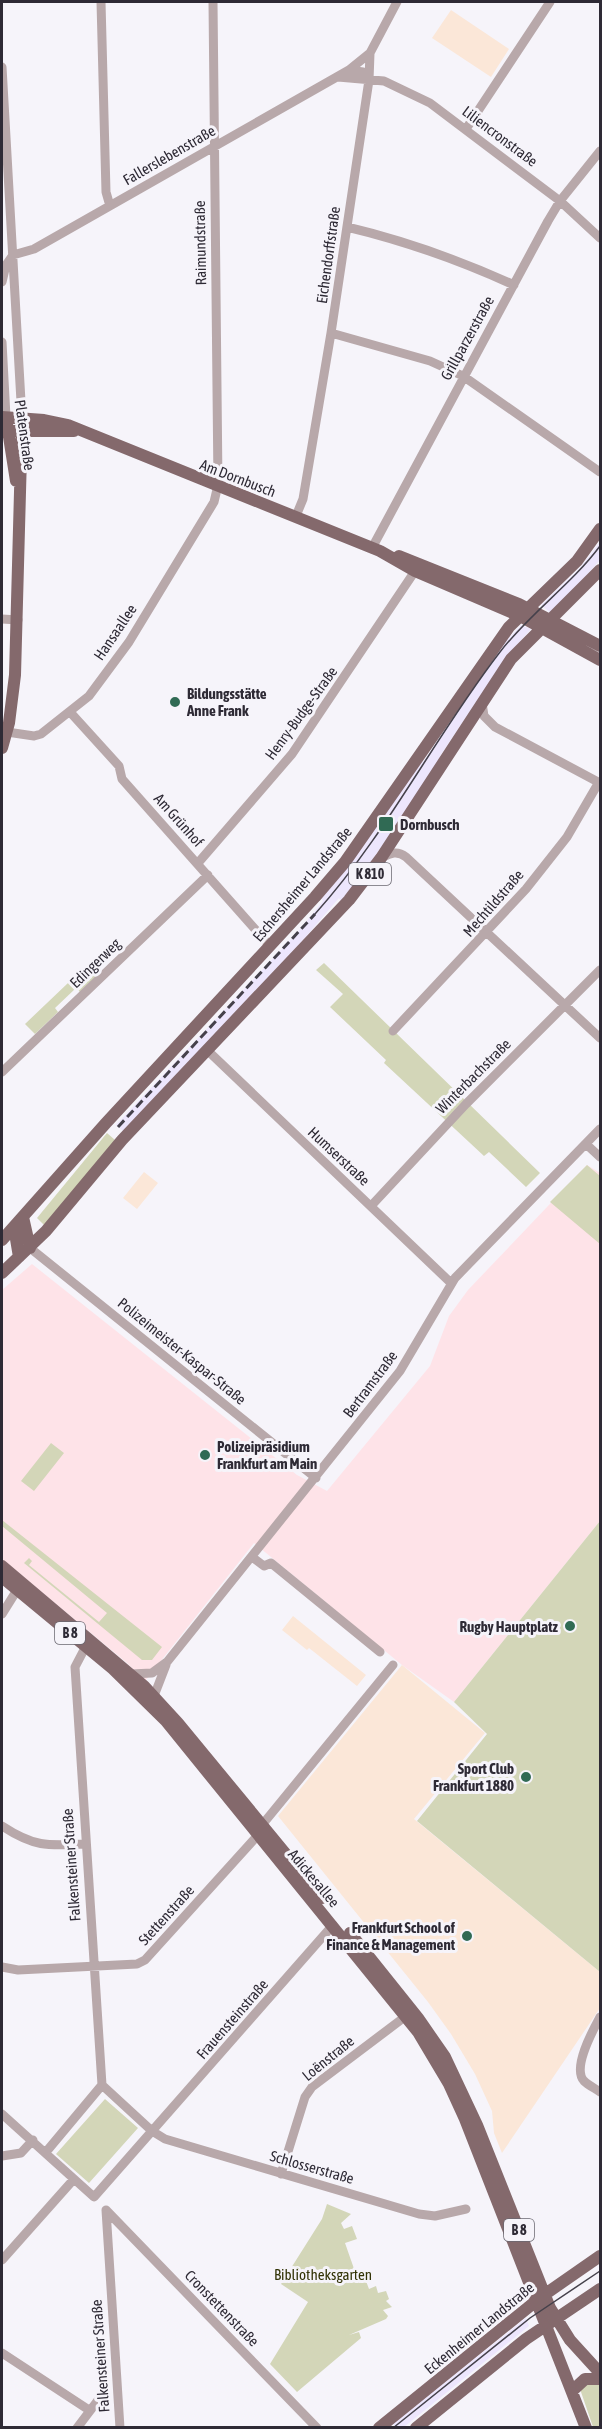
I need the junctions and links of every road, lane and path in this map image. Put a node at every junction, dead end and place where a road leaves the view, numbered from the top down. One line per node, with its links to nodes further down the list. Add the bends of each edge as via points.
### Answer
1 (101, 2): 14 (street, via 106,192)
2 (213, 2): 11 (street, Raimundstraße)
3 (397, 2): 5 (street, Eichendorffstraße)
4 (550, 2): 10 (street)
5 (370, 53): 7 (street, Fallerslebenstraße); 9 (street, Eichendorffstraße)
6 (2, 67): 17 (street, Platenstraße)
7 (350, 70): 8 (street, Fallerslebenstraße); 9 (street, via 363,72)
8 (338, 77): 9 (street); 11 (street, Fallerslebenstraße)
9 (369, 80): 10 (street, Liliencronstraße, via 384,81 430,103); 15 (street, Eichendorffstraße)
10 (466, 129): 13 (street, Liliencronstraße)
11 (214, 147): 14 (street, Fallerslebenstraße); 27 (street, Raimundstraße)
12 (600, 151): 13 (street, Grillparzerstraße)
13 (560, 201): 16 (street, Liliencronstraße); 19 (street, Grillparzerstraße)
14 (110, 206): 17 (street, Fallerslebenstraße, via 26,253)
15 (347, 227): 19 (street, via 455,258); 20 (street, Eichendorffstraße)
16 (600, 238)
17 (13, 255): 18 (street, Platenstraße); 24 (street, Platenstraße)
18 (2, 282)
19 (514, 285): 22 (street, Grillparzerstraße)
20 (332, 333): 22 (street, via 430,361); 29 (street, Eichendorffstraße, via 303,499)
21 (2, 342): 23 (street, Platenstraße)
22 (463, 376): 26 (street); 31 (street, Grillparzerstraße)
23 (4, 417): 24 (main road); 25 (main road, Platenstraße)
24 (22, 425): 25 (main road); 27 (main road, Am Dornbusch, via 62,423); 28 (main road, Platenstraße)
25 (4, 431): 28 (main road, Platenstraße)
26 (600, 472)
27 (218, 485): 29 (main road, Am Dornbusch); 41 (street, Hansaallee, via 211,508 129,642 88,696)
28 (19, 496): 36 (main road, Platenstraße)
29 (296, 516): 31 (main road, Am Dornbusch)
30 (600, 529): 34 (main road, Eschersheimer Landstraße / K 810, via 577,561)
31 (376, 549): 33 (main road, Am Dornbusch); 34 (main road, Am Dornbusch, via 416,561)
32 (600, 570): 37 (main road, K 810)
33 (416, 571): 34 (main road, Am Dornbusch); 46 (street, Henry-Budge-Straße, via 292,754)
34 (524, 612): 37 (main road); 49 (main road, Eschersheimer Landstraße / K 810, via 495,646 345,862)
35 (2, 619): 36 (street)
36 (18, 620): 42 (main road, Platenstraße)
37 (547, 624): 38 (main road); 39 (main road); 40 (main road, K 810, via 512,659)
38 (600, 646)
39 (600, 660)
40 (482, 703): 44 (street, via 486,718 495,727); 45 (main road, K 810)
41 (70, 712): 42 (street, Hansaallee, via 34,736); 46 (street, Am Grünhof, via 119,766 122,779)
42 (7, 732): 43 (main road)
43 (2, 748)
44 (600, 783): 48 (street, Mechtildstraße, via 567,837)
45 (381, 858): 48 (street, via 393,853 406,857); 54 (main road, K 810, via 349,900)
46 (198, 863): 47 (street, Am Grünhof)
47 (208, 875): 49 (street, Am Grünhof); 55 (street, Edingerweg)
48 (487, 933): 51 (street); 52 (street, Mechtildstraße)
49 (270, 946): 60 (main road, Eschersheimer Landstraße / K 810)
50 (600, 970): 51 (street, Winterbachstraße)
51 (566, 1005): 53 (street); 59 (street, Winterbachstraße)
52 (393, 1031)
53 (600, 1038)
54 (207, 1050): 59 (street, Humserstraße); 63 (main road, K 810, via 122,1140)
55 (2, 1072)
56 (600, 1129): 57 (street, Bertramstraße)
57 (586, 1144): 58 (street); 66 (street, Bertramstraße)
58 (600, 1157)
59 (370, 1206): 66 (street, Humserstraße)
60 (18, 1222): 61 (main road, Eschersheimer Landstraße / K 810); 62 (main road); 63 (main road)
61 (3, 1239): 62 (main road)
62 (17, 1242): 63 (main road); 64 (main road)
63 (30, 1248): 64 (main road, K 810); 67 (street, Polizeimeister-Kaspar-Straße)
64 (19, 1257): 65 (main road, K 810)
65 (2, 1274)
66 (452, 1283): 67 (street, Bertramstraße, via 400,1371)
67 (316, 1478): 68 (street, Bertramstraße)
68 (252, 1557): 74 (street, via 264,1566 271,1563); 75 (street, Bertramstraße)
69 (2, 1566): 77 (main road, Adickesallee / B 8)
70 (2, 1577): 71 (main road, Adickesallee / B 8)
71 (17, 1590): 72 (street); 73 (main road, Adickesallee / B 8)
72 (2, 1614)
73 (86, 1646): 80 (main road, Adickesallee / B 8, via 166,1721); 81 (street, Falkensteiner Straße, via 75,1667)
74 (380, 1652)
75 (167, 1662): 77 (street, Bertramstraße, via 152,1673); 78 (street, Bertramstraße)
76 (393, 1665): 80 (street)
77 (131, 1674): 78 (main road, Adickesallee / B 8)
78 (154, 1696): 80 (main road, Adickesallee / B 8)
79 (2, 1826): 81 (street, via 33,1844)
80 (260, 1830): 82 (main road, Adickesallee / B 8); 83 (street, Stettenstraße, via 150,1956 137,1964); 101 (main road, Adickesallee / B 8, via 392,1984 445,2057 473,2115)
81 (85, 1844): 83 (street, Falkensteiner Straße)
82 (333, 1925): 85 (main road, Adickesallee / B 8); 90 (street, Frauensteinstraße)
83 (93, 1966): 84 (street, Stettenstraße, via 18,1970); 87 (street, Falkensteiner Straße)
84 (2, 1967)
85 (406, 2016): 94 (street, Loënstraße, via 304,2097); 101 (main road, Adickesallee / B 8, via 458,2102)
86 (600, 2017): 88 (street, via 580,2072 583,2080)
87 (102, 2085): 90 (street, Schlosserstraße); 92 (street)
88 (600, 2092)
89 (2, 2114): 91 (street)
90 (152, 2131): 94 (street, Schlosserstraße, via 165,2139); 95 (street, Frauensteinstraße, via 94,2197)
91 (33, 2140): 92 (street); 93 (street, via 21,2153)
92 (46, 2152): 95 (street)
93 (2, 2156)
94 (281, 2174): 96 (street, Schlosserstraße, via 419,2214 435,2216)
95 (74, 2179): 99 (street)
96 (466, 2209)
97 (106, 2210): 110 (street, Falkensteiner Straße); 111 (street, Cronstettenstraße)
98 (600, 2256): 101 (main road, Eckenheimer Landstraße)
99 (2, 2260)
100 (600, 2289): 102 (main road)
101 (540, 2298): 102 (main road, Adickesallee / B 8); 112 (main road, Eckenheimer Landstraße)
102 (551, 2322): 104 (main road, B 8); 107 (main road, B 8); 113 (main road)
103 (2, 2353): 108 (street)
104 (600, 2373)
105 (600, 2379): 107 (main road, via 585,2379)
106 (105, 2391): 108 (street)
107 (572, 2391): 114 (main road, B 8)
108 (89, 2410): 109 (street)
109 (77, 2427)
110 (120, 2427)
111 (317, 2427)
112 (379, 2427)
113 (416, 2427)
114 (586, 2427)

